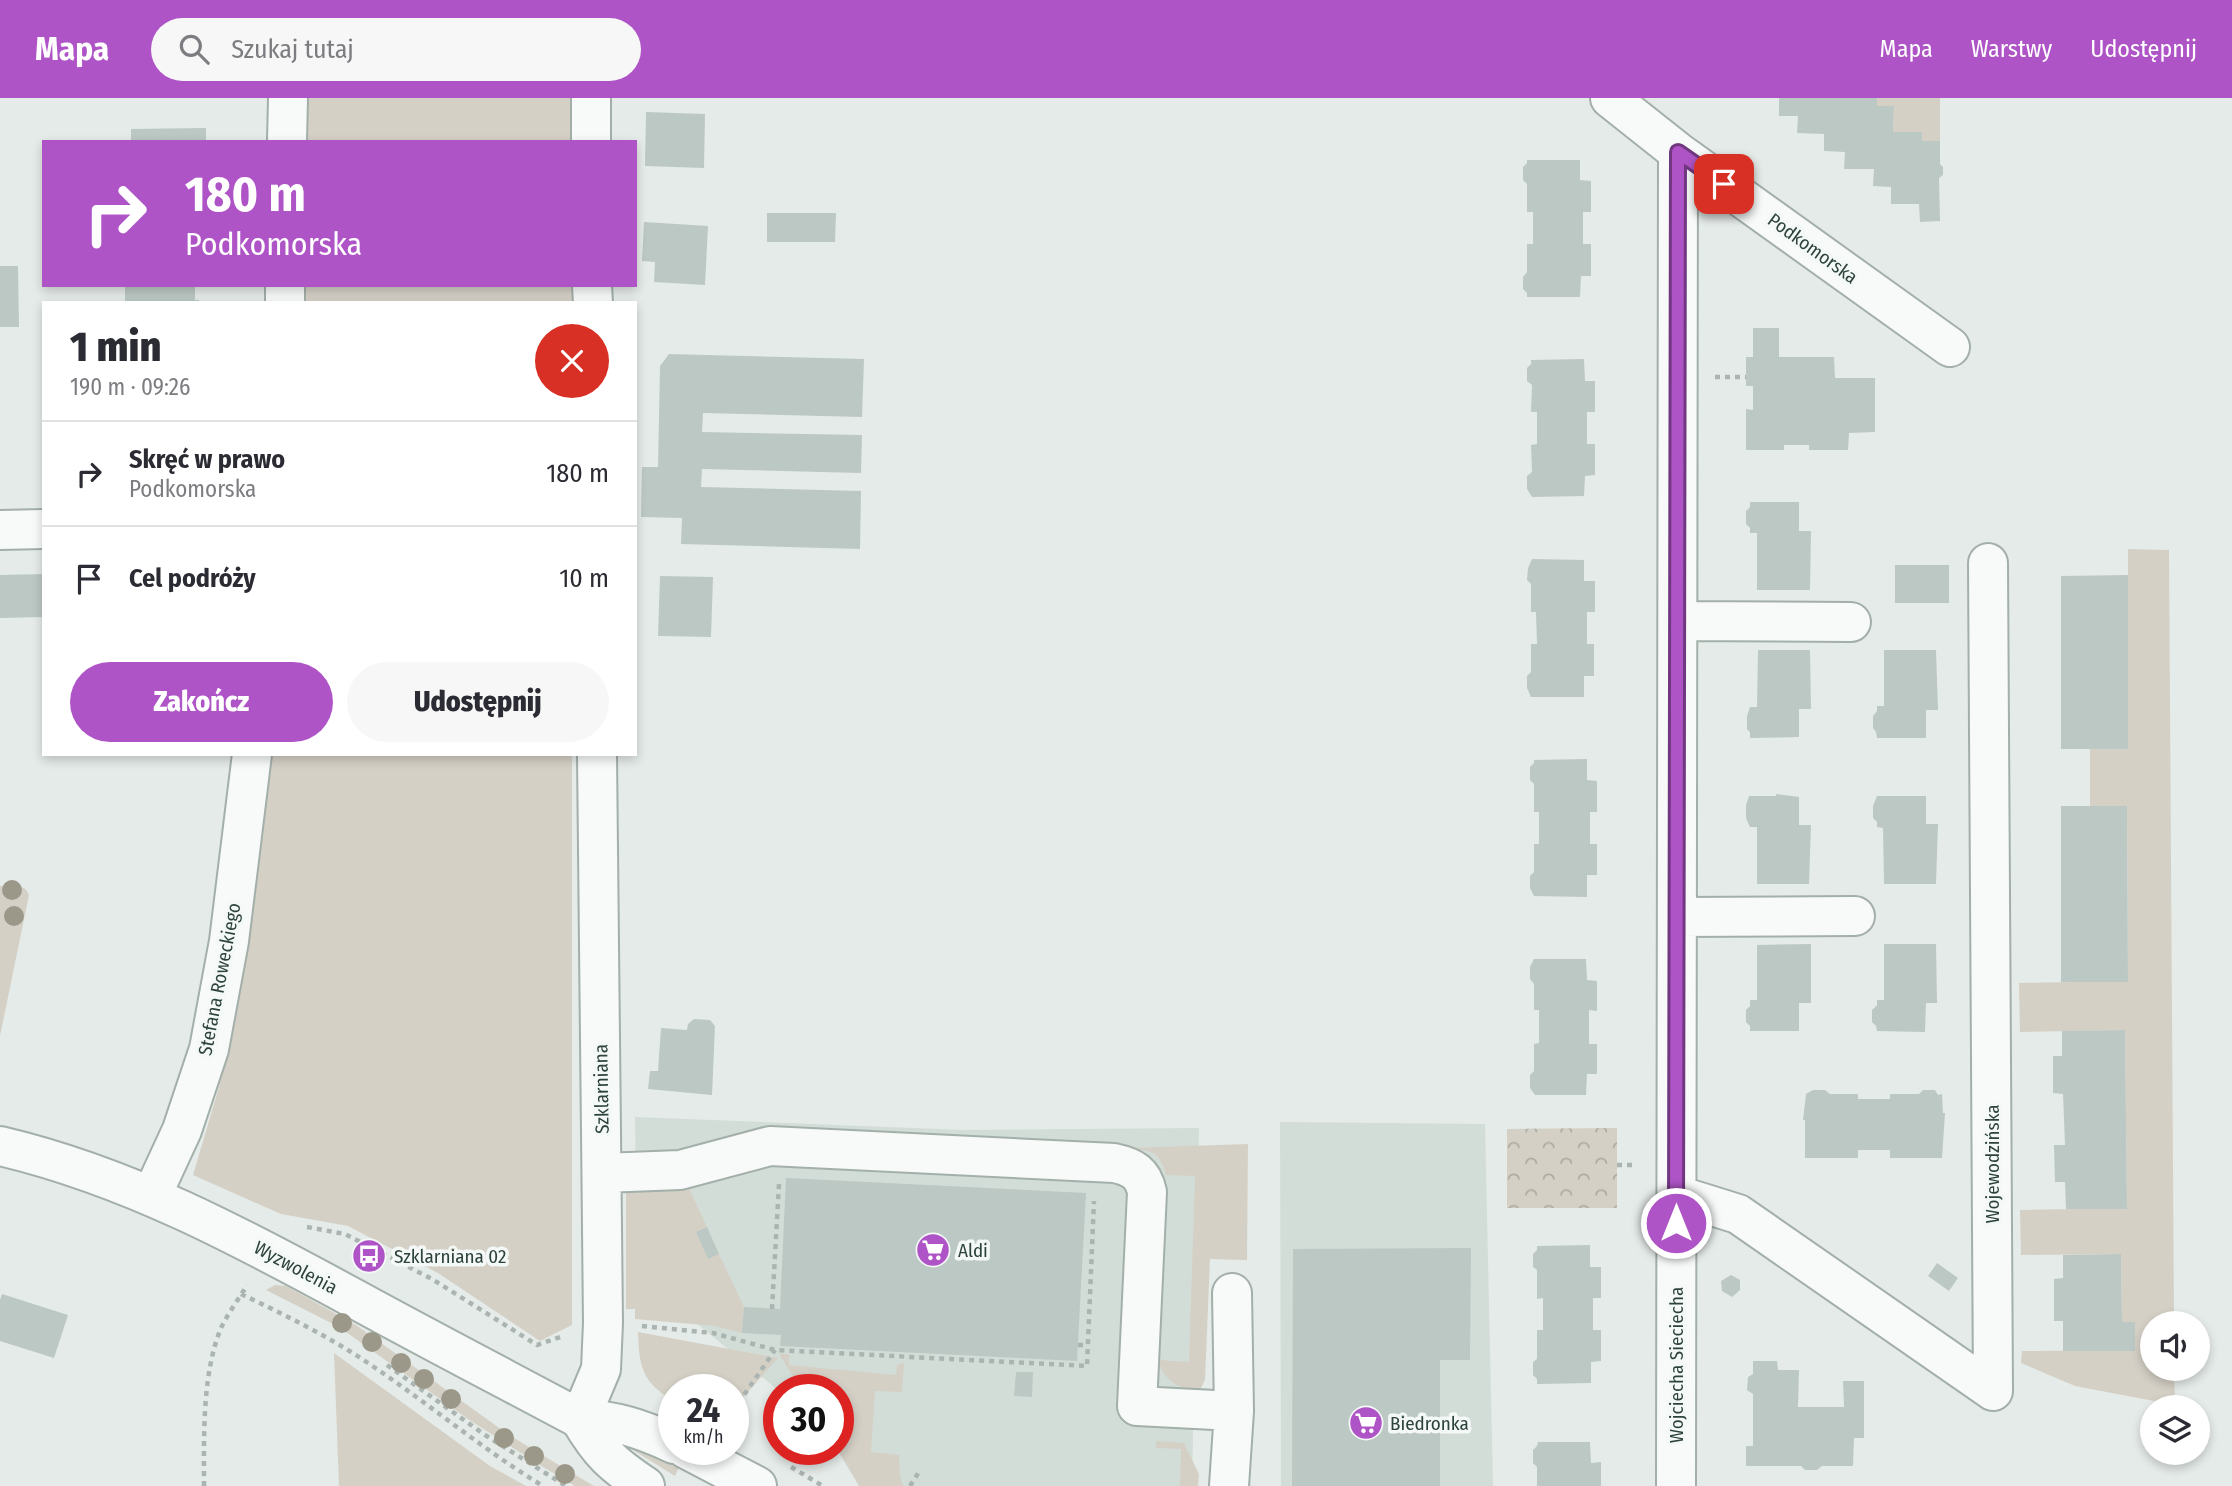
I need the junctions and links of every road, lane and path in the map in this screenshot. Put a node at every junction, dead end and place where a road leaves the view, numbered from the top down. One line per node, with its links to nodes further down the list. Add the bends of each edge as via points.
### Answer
1 (288, 98): 4 (street)
2 (591, 98): 5 (street)
3 (1610, 98): 6 (street, Podkomorska)
4 (287, 140)
5 (591, 140)
6 (1678, 152): 7 (street, Podkomorska); 13 (street, Wojciecha Sieciecha)
7 (1950, 347)
8 (1711, 377): 9 (path)
9 (1746, 377)
10 (42, 529): 11 (street)
11 (0, 530)
12 (1988, 563): 24 (street, Wojewodzińska, via 1993,1391 1738,1214)
13 (1678, 621): 14 (street); 18 (street, Wojciecha Sieciecha)
14 (1851, 622)
15 (252, 756): 23 (street, Stefana Roweckiego, via 229,941 209,1049 182,1130)
16 (597, 756): 21 (street, Szklarniana)
17 (1854, 916): 18 (street)
18 (1677, 917): 24 (street, Wojciecha Sieciecha)
19 (0, 1146): 23 (street, Wyzwolenia)
20 (780, 1171): 29 (path)
21 (603, 1173): 30 (street, Szklarniana); 36 (street, via 681,1170 771,1146 1128,1166 1139,1172 1147,1192 1137,1406)
22 (1095, 1188): 32 (path)
23 (152, 1195): 37 (street, Wyzwolenia, via 222,1227)
24 (1676, 1195): 48 (street, Wojciecha Sieciecha)
25 (298, 1225): 30 (path, via 345,1234 432,1279 537,1345 577,1331 582,1323)
26 (257, 1288): 28 (path, via 249,1282)
27 (1232, 1293): 36 (street)
28 (241, 1294): 41 (path, via 222,1328 212,1365 204,1423); 42 (path, via 347,1349)
29 (772, 1308)
30 (603, 1323): 33 (path, via 713,1333); 37 (street, Szklarniana, via 601,1369)
31 (1078, 1345): 32 (path)
32 (1088, 1345): 33 (path, via 1087,1366)
33 (775, 1350): 35 (path)
34 (384, 1362): 43 (path)
35 (749, 1388)
36 (1234, 1411): 47 (street)
37 (580, 1419): 38 (street, Wyzwolenia, via 607,1420); 44 (street, via 598,1449)
38 (658, 1437)
39 (717, 1465): 45 (street)
40 (919, 1472): 46 (path)
41 (204, 1486)
42 (543, 1486)
43 (566, 1486)
44 (645, 1486)
45 (757, 1486)
46 (910, 1486)
47 (1229, 1486)
48 (1676, 1486)

